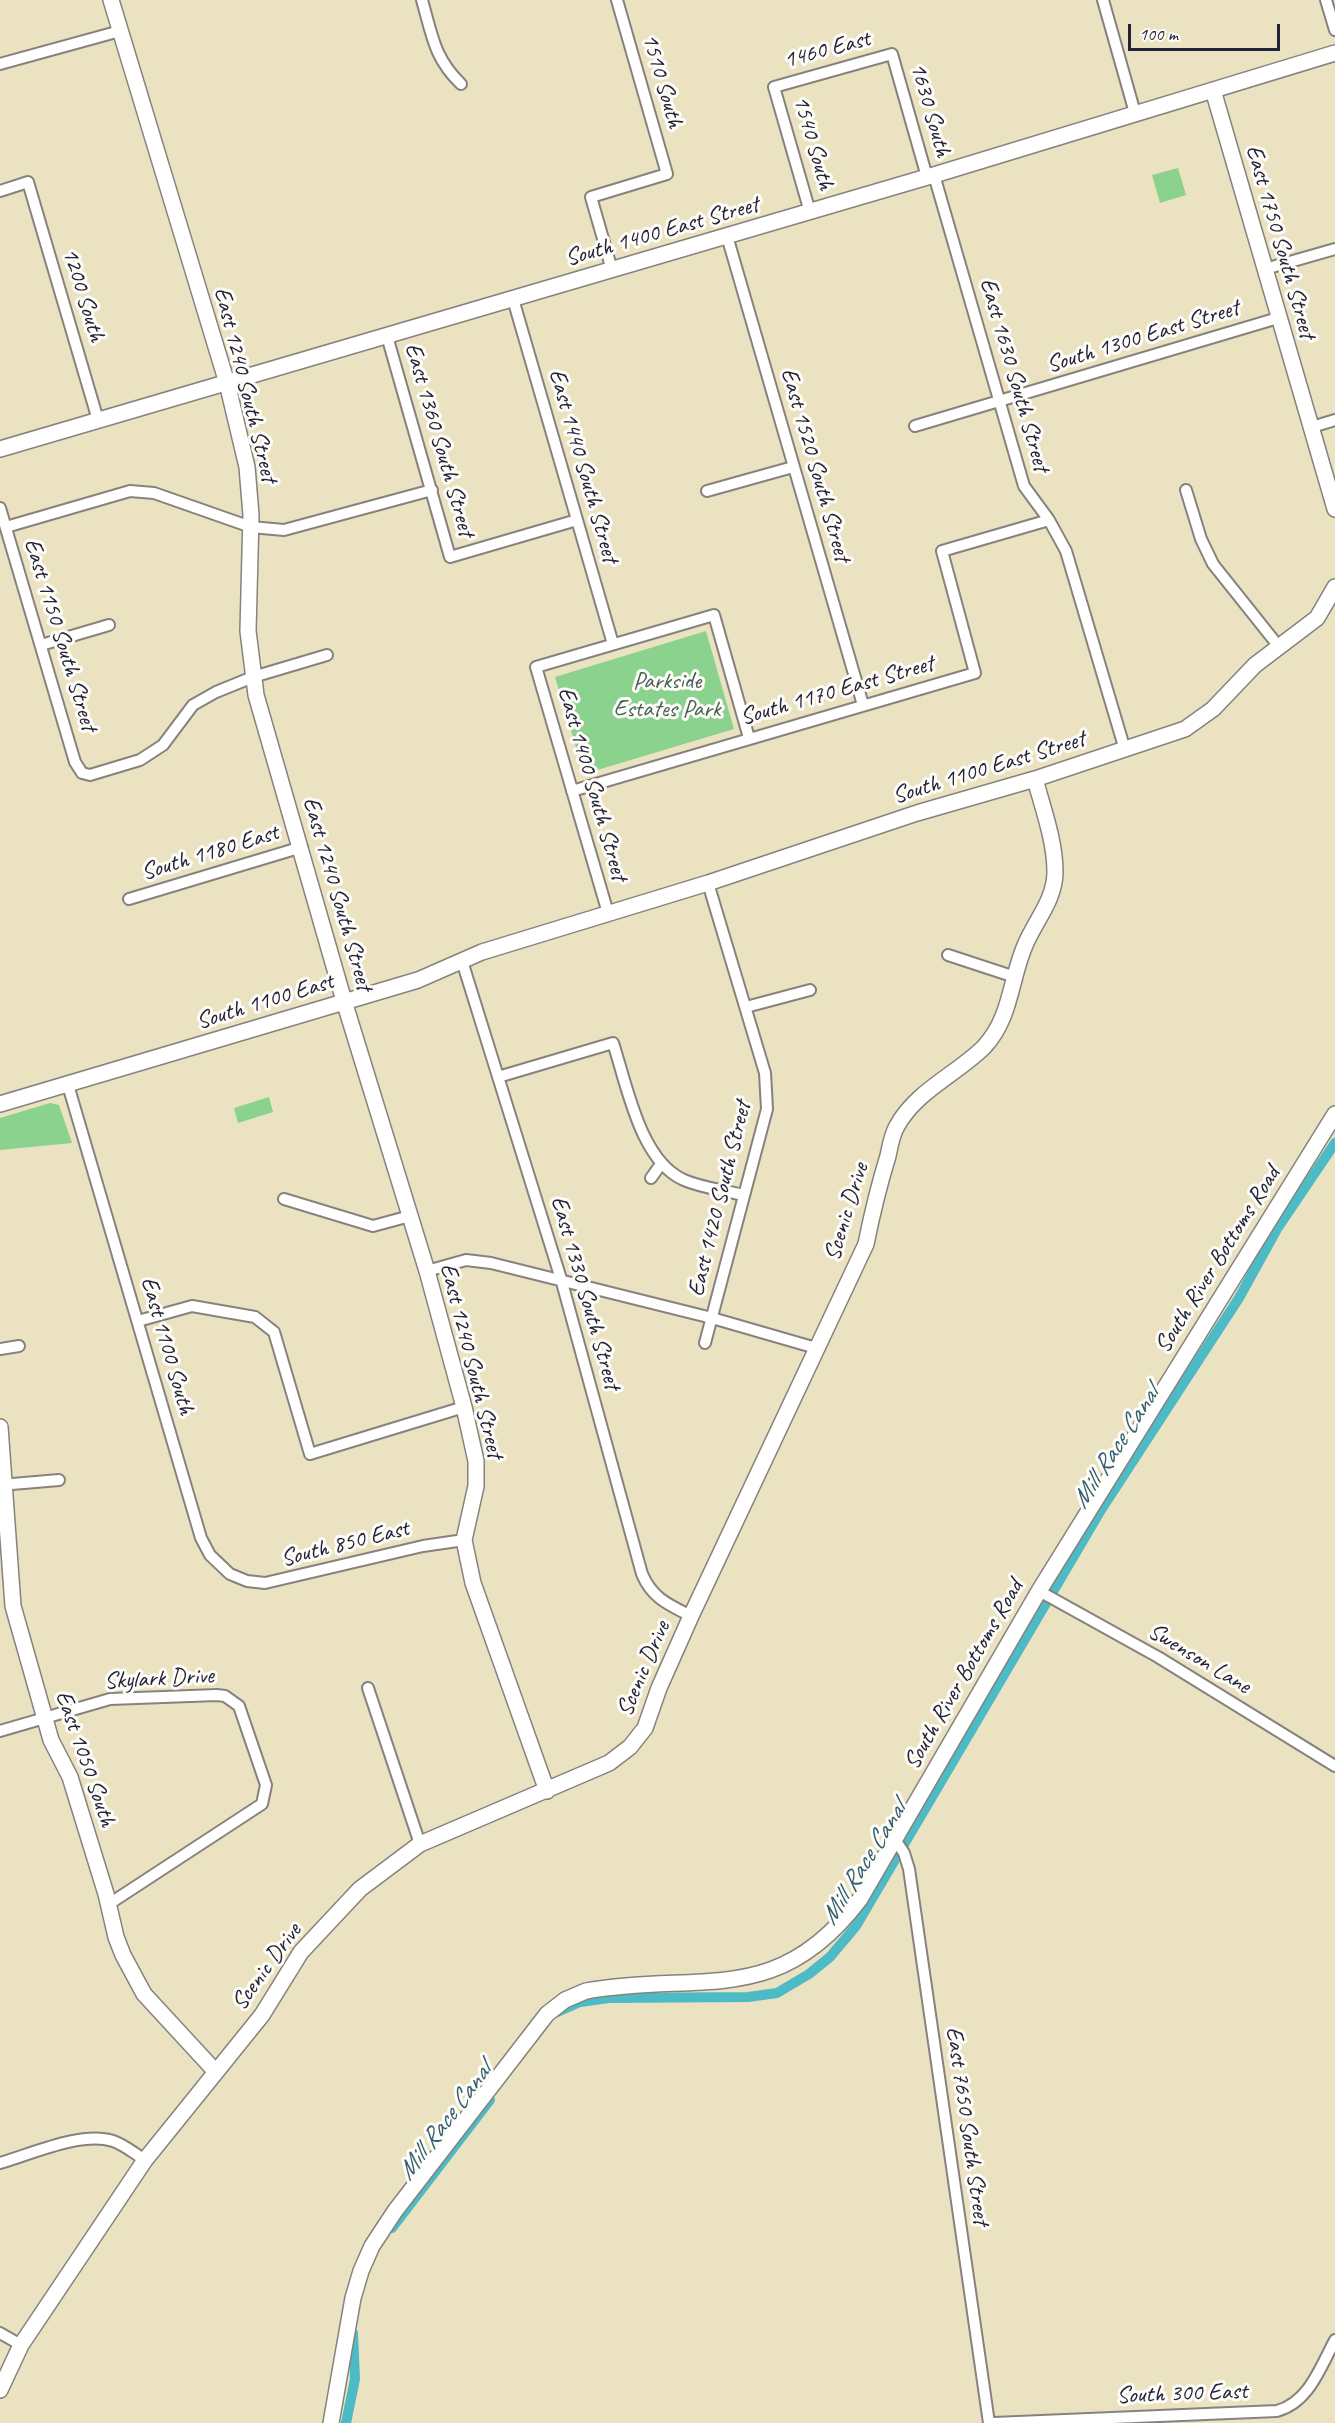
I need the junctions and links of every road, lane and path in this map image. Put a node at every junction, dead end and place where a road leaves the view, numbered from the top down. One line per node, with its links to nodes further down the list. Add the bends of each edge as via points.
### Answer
1 (111, 0): 7 (street, East 1240 South Street)
2 (422, 0): 11 (street, via 440,59)
3 (617, 0): 21 (street, 1510 South, via 667,174 591,197)
4 (1103, 0): 14 (street)
5 (1326, 0): 6 (street)
6 (1335, 30)
7 (120, 31): 10 (street); 25 (street, East 1240 South Street)
8 (1335, 53): 13 (street, South 1400 East Street)
9 (892, 54): 12 (street, 1460 East); 15 (street, 1630 South)
10 (0, 64)
11 (461, 84)
12 (774, 87): 17 (street, 1540 South)
13 (1212, 90): 14 (street, South 1400 East Street); 20 (street, East 1750 South Street)
14 (1135, 113): 15 (street, South 1400 East Street)
15 (931, 176): 17 (street, South 1400 East Street); 26 (street, East 1630 South Street)
16 (0, 191): 27 (street, 1200 South, via 28,182)
17 (810, 212): 18 (street, South 1400 East Street)
18 (727, 236): 21 (street, South 1400 East Street); 32 (street, East 1520 South Street)
19 (1335, 249): 20 (street)
20 (1265, 269): 23 (street, East 1750 South Street)
21 (612, 270): 22 (street, South 1400 East Street)
22 (513, 299): 24 (street, South 1400 East Street); 38 (street, East 1440 South Street)
23 (1278, 318): 26 (street, South 1300 East Street); 30 (street, East 1750 South Street)
24 (387, 336): 25 (street, South 1400 East Street); 33 (street, East 1360 South Street)
25 (227, 383): 27 (street, South 1400 East Street); 41 (street, East 1240 South Street, via 247,467)
26 (999, 402): 29 (street, South 1300 East Street); 39 (street, East 1630 South Street, via 1024,486)
27 (98, 420): 31 (street, South 1400 East Street)
28 (1335, 420): 30 (street)
29 (915, 426)
30 (1312, 428): 37 (street, East 1750 South Street)
31 (0, 449)
32 (793, 467): 35 (street); 49 (street, East 1520 South Street)
33 (432, 490): 38 (street, East 1360 South Street, via 450,557); 41 (street, via 309,525 284,530)
34 (1186, 490): 46 (street, via 1201,539 1214,564)
35 (707, 491)
36 (0, 508): 40 (street, East 1150 South Street)
37 (1335, 509)
38 (577, 520): 44 (street, East 1440 South Street)
39 (1049, 520): 49 (street, South 1170 East Street, via 942,551 975,673); 51 (street, East 1630 South Street, via 1066,551)
40 (6, 527): 41 (street, via 130,491 153,493); 45 (street, East 1150 South Street)
41 (251, 527): 48 (street, East 1240 South Street, via 247,605)
42 (1335, 587): 46 (street, South 1100 East Street, via 1317,618)
43 (109, 625): 45 (street)
44 (613, 644): 50 (street, via 714,615); 53 (street, East 1400 South Street, via 536,667)
45 (41, 645): 48 (street, East 1150 South Street, via 75,762 82,773 90,775 140,760 163,745 194,705)
46 (1280, 648): 51 (street, South 1100 East Street, via 1255,666 1214,709 1185,729)
47 (327, 655): 48 (street)
48 (253, 677): 54 (street, East 1240 South Street)
49 (863, 705): 50 (street, South 1170 East Street)
50 (749, 738): 53 (street, South 1170 East Street)
51 (1125, 750): 52 (street, South 1100 East Street)
52 (1035, 779): 55 (street, South 1100 East Street, via 917,813); 60 (street, Scenic Drive, via 1052,845 1055,874 1049,900 1025,944)
53 (572, 791): 57 (street, East 1400 South Street)
54 (302, 848): 56 (street, South 1180 East); 62 (street, East 1240 South Street)
55 (708, 883): 57 (street, South 1100 East Street); 63 (street, East 1420 South Street)
56 (129, 899)
57 (608, 913): 59 (street, South 1100 East)
58 (948, 955): 60 (street)
59 (462, 961): 62 (street, South 1100 East, via 418,980); 64 (street, East 1330 South Street)
60 (1015, 977): 79 (street, Scenic Drive, via 1001,1023 985,1045 928,1090 896,1126 866,1244)
61 (810, 990): 63 (street)
62 (344, 1001): 65 (street, South 1100 East); 72 (street, East 1240 South Street)
63 (746, 1007): 70 (street, East 1420 South Street, via 765,1073 767,1109)
64 (498, 1077): 68 (street, via 613,1043 644,1139); 74 (street, East 1330 South Street)
65 (68, 1085): 66 (street, South 1100 East); 76 (street, East 1100 South)
66 (0, 1104)
67 (1335, 1114): 87 (street, South River Bottoms Road)
68 (661, 1164): 69 (street); 70 (street, via 684,1180)
69 (651, 1178)
70 (743, 1195): 75 (street, East 1420 South Street)
71 (285, 1199): 72 (street, via 373,1226)
72 (410, 1216): 73 (street, East 1240 South Street)
73 (427, 1271): 74 (street, via 466,1260); 81 (street, East 1240 South Street)
74 (561, 1279): 75 (street); 88 (street, East 1330 South Street, via 642,1574 660,1600)
75 (712, 1318): 77 (street, East 1420 South Street); 79 (street)
76 (138, 1321): 81 (street, via 192,1306 255,1317 274,1332 310,1454); 86 (street, East 1100 South, via 201,1538 216,1562)
77 (705, 1343)
78 (19, 1346): 80 (street)
79 (816, 1348): 88 (street, Scenic Drive)
80 (0, 1349)
81 (464, 1407): 85 (street, East 1240 South Street, via 476,1461 476,1486)
82 (0, 1427): 84 (street, East 1050 South)
83 (58, 1480): 84 (street)
84 (2, 1485): 90 (street, East 1050 South, via 13,1606)
85 (464, 1540): 86 (street, South 850 East, via 423,1546 277,1582 256,1583); 93 (street, East 1240 South Street, via 473,1583)
86 (237, 1577)
87 (1042, 1593): 92 (street, Swenson Lane, via 1158,1657); 95 (street, South River Bottoms Road)
88 (691, 1616): 93 (street, Scenic Drive, via 645,1728 630,1747 609,1763)
89 (368, 1688): 94 (street)
90 (44, 1718): 91 (street, Skylark Drive); 96 (street, East 1050 South, via 70,1777); 96 (street, Skylark Drive, via 110,1699 217,1695 233,1700 242,1716 266,1785 262,1804)
91 (0, 1731)
92 (1335, 1766)
93 (547, 1791): 94 (street, Scenic Drive)
94 (420, 1844): 97 (street, Scenic Drive, via 360,1889 309,1944 262,2015)
95 (899, 1846): 104 (street, South River Bottoms Road, via 843,1920 809,1951 786,1964 736,1980 586,1991 546,2014 372,2246 353,2298); 105 (street, East 7650 South Street, via 909,1869)
96 (109, 1904): 97 (street, East 1050 South, via 116,1937 134,1977 162,2015)
97 (215, 2071): 98 (street, Scenic Drive)
98 (145, 2160): 99 (street, via 118,2143 94,2138); 102 (street, Scenic Drive)
99 (0, 2163)
100 (0, 2333): 102 (street)
101 (1335, 2340): 105 (street, South 300 East, via 1302,2399 1277,2411)
102 (21, 2344): 103 (street, Scenic Drive)
103 (0, 2391)
104 (331, 2423)
105 (992, 2423)

